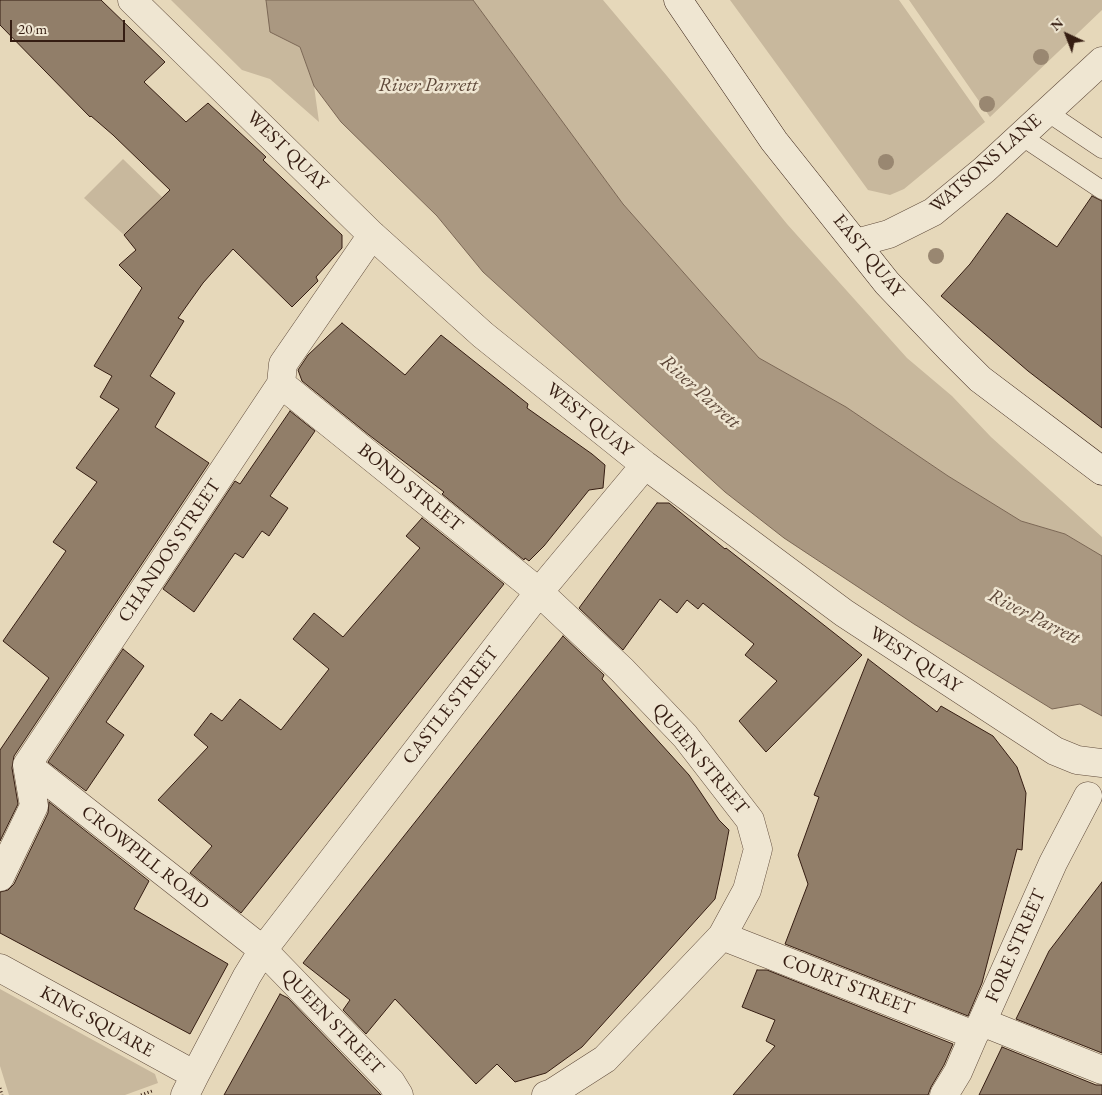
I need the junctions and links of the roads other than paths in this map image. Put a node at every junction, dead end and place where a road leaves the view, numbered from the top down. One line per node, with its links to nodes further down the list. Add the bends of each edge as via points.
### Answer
1 (132, 0): 8 (street, WEST QUAY)
2 (678, 0): 9 (street, EAST QUAY, via 774,141)
3 (1102, 61): 4 (street, WATSONS LANE)
4 (1048, 112): 5 (street, WATSONS LANE); 6 (lane)
5 (1021, 136): 7 (lane); 9 (street, WATSONS LANE, via 933,212 889,234)
6 (1102, 149)
7 (1102, 190)
8 (372, 235): 10 (street, CHANDOS STREET, via 283,364); 11 (street, WEST QUAY, via 484,335)
9 (856, 243): 12 (street, EAST QUAY, via 887,283 980,379)
10 (281, 384): 13 (street, BOND STREET); 15 (street, CHANDOS STREET)
11 (645, 465): 13 (street, CASTLE STREET); 14 (street, WEST QUAY, via 844,613 1006,720 1055,751 1077,760)
12 (1102, 471)
13 (539, 592): 18 (street, QUEEN STREET, via 622,670 685,736 750,820 758,848 756,857 747,890); 19 (street, CASTLE STREET)
14 (1102, 763)
15 (27, 765): 17 (street, via 34,806); 19 (street, CROWPILL ROAD)
16 (1088, 796): 21 (street, FORE STREET, via 1053,863)
17 (0, 877)
18 (722, 936): 21 (street, COURT STREET); 25 (street, QUEEN STREET, via 605,1060)
19 (263, 950): 23 (street, KING SQUARE); 24 (street, QUEEN STREET, via 391,1082)
20 (0, 968): 23 (street, KING SQUARE)
21 (978, 1028): 22 (street, COURT STREET); 26 (street, FORE STREET)
22 (1102, 1070)
23 (190, 1085)
24 (399, 1095)
25 (546, 1095)
26 (944, 1095)

